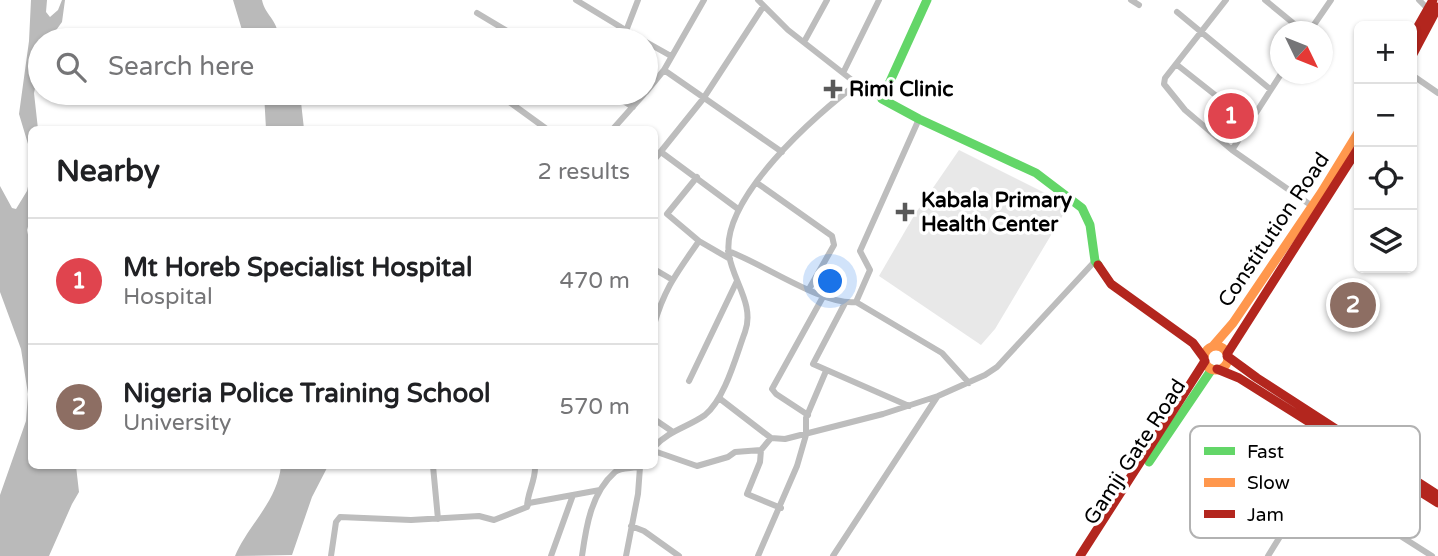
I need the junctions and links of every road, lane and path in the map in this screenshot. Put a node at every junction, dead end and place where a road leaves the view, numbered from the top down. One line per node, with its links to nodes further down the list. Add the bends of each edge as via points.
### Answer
1 (576, 0): 21 (street)
2 (638, 0): 22 (street)
3 (704, 0): 28 (street)
4 (758, 0): 15 (street)
5 (827, 0): 25 (street)
6 (879, 0): 31 (street)
7 (927, 0): 40 (main road)
8 (1131, 0): 13 (street)
9 (1226, 0): 24 (street)
10 (1265, 0): 18 (street)
11 (1331, 0): 19 (street)
12 (1419, 0): 14 (street)
13 (1139, 5)
14 (1433, 5): 23 (main road); 26 (main road)
15 (763, 7): 25 (street); 39 (street)
16 (1177, 12): 24 (street)
17 (477, 13): 20 (street)
18 (1293, 21)
19 (1315, 21)
20 (502, 28)
21 (621, 28)
22 (627, 28)
23 (1417, 29)
24 (1201, 32): 29 (street); 36 (street)
25 (804, 42): 31 (street)
26 (1417, 44)
27 (658, 49): 28 (street)
28 (671, 56): 30 (street)
29 (1175, 64): 38 (street); 48 (street, via 1165,78 1166,88)
30 (664, 70): 32 (street); 39 (street)
31 (843, 73): 34 (street)
32 (658, 77)
33 (1417, 78): 37 (street)
34 (857, 84): 40 (street); 50 (street)
35 (1273, 84): 36 (street)
36 (1270, 89): 48 (street)
37 (1438, 93)
38 (1219, 98)
39 (704, 99): 49 (street); 50 (street)
40 (881, 99): 44 (main road)
41 (514, 105): 45 (street)
42 (629, 105): 43 (street)
43 (632, 107): 46 (street)
44 (919, 119): 60 (main road, via 1036,173 1082,208 1090,225); 66 (street, via 860,251 870,270)
45 (542, 126)
46 (615, 126)
47 (1354, 139): 55 (main road, Constitution Road)
48 (1233, 150): 55 (street)
49 (661, 152): 51 (street); 53 (street)
50 (782, 152): 54 (street)
51 (658, 155)
52 (1354, 155): 71 (main road, Constitution Road)
53 (697, 177): 56 (street); 57 (street, via 667,214)
54 (757, 183): 56 (street); 64 (street, via 832,236 835,245)
55 (1312, 206): 70 (main road, Constitution Road, via 1227,332)
56 (738, 209): 58 (street)
57 (699, 241): 59 (street); 62 (street)
58 (728, 251): 59 (street); 64 (street)
59 (730, 260): 63 (street)
60 (1095, 261): 69 (main road, via 1111,284); 76 (street, via 997,366)
61 (658, 271): 62 (street)
62 (671, 279): 68 (street)
63 (737, 281): 75 (street); 78 (street, via 745,298 748,325)
64 (809, 289): 65 (street)
65 (824, 295): 67 (street); 80 (street, via 772,389)
66 (856, 302): 67 (street); 76 (street, via 942,353)
67 (845, 303): 74 (street, via 813,362)
68 (658, 312)
69 (1193, 343): 70 (main road); 72 (main road)
70 (1211, 347): 71 (main road, via 1223,348); 72 (main road)
71 (1227, 355): 73 (main road, via 1225,365); 83 (main road)
72 (1204, 360): 73 (main road); 113 (main road)
73 (1215, 369): 82 (main road, via 1239,378); 114 (main road, Gamji Gate Road)
74 (826, 371): 79 (street); 80 (street)
75 (689, 381)
76 (969, 383): 77 (street)
77 (938, 396): 79 (street); 112 (street)
78 (719, 398): 84 (street, via 701,418); 86 (street)
79 (909, 406): 85 (street)
80 (808, 415): 85 (street)
81 (658, 422): 84 (street)
82 (1317, 426)
83 (1331, 426)
84 (673, 432): 87 (street)
85 (806, 435): 86 (street); 101 (street)
86 (771, 438): 88 (street)
87 (658, 445)
88 (761, 450): 89 (street, via 735,452 697,466); 101 (street, via 747,494)
89 (658, 451)
90 (433, 469): 102 (street)
91 (535, 469): 100 (street)
92 (623, 469): 95 (street)
93 (640, 469): 103 (street)
94 (1420, 483): 98 (main road)
95 (600, 490): 97 (street); 108 (street, via 589,517)
96 (1420, 491): 99 (main road)
97 (573, 495): 100 (street); 107 (street)
98 (1438, 495)
99 (1438, 503)
100 (527, 507): 102 (street, via 494,520 478,516)
101 (780, 508): 111 (street)
102 (438, 519): 106 (street, via 340,517)
103 (631, 526): 109 (street); 110 (street)
104 (1279, 538): 115 (street)
105 (1404, 538): 116 (street)
106 (331, 556)
107 (551, 556)
108 (582, 556)
109 (626, 556)
110 (679, 556)
111 (758, 556)
112 (832, 556)
113 (1080, 556)
114 (1088, 556)
115 (1268, 556)
116 (1433, 556)

